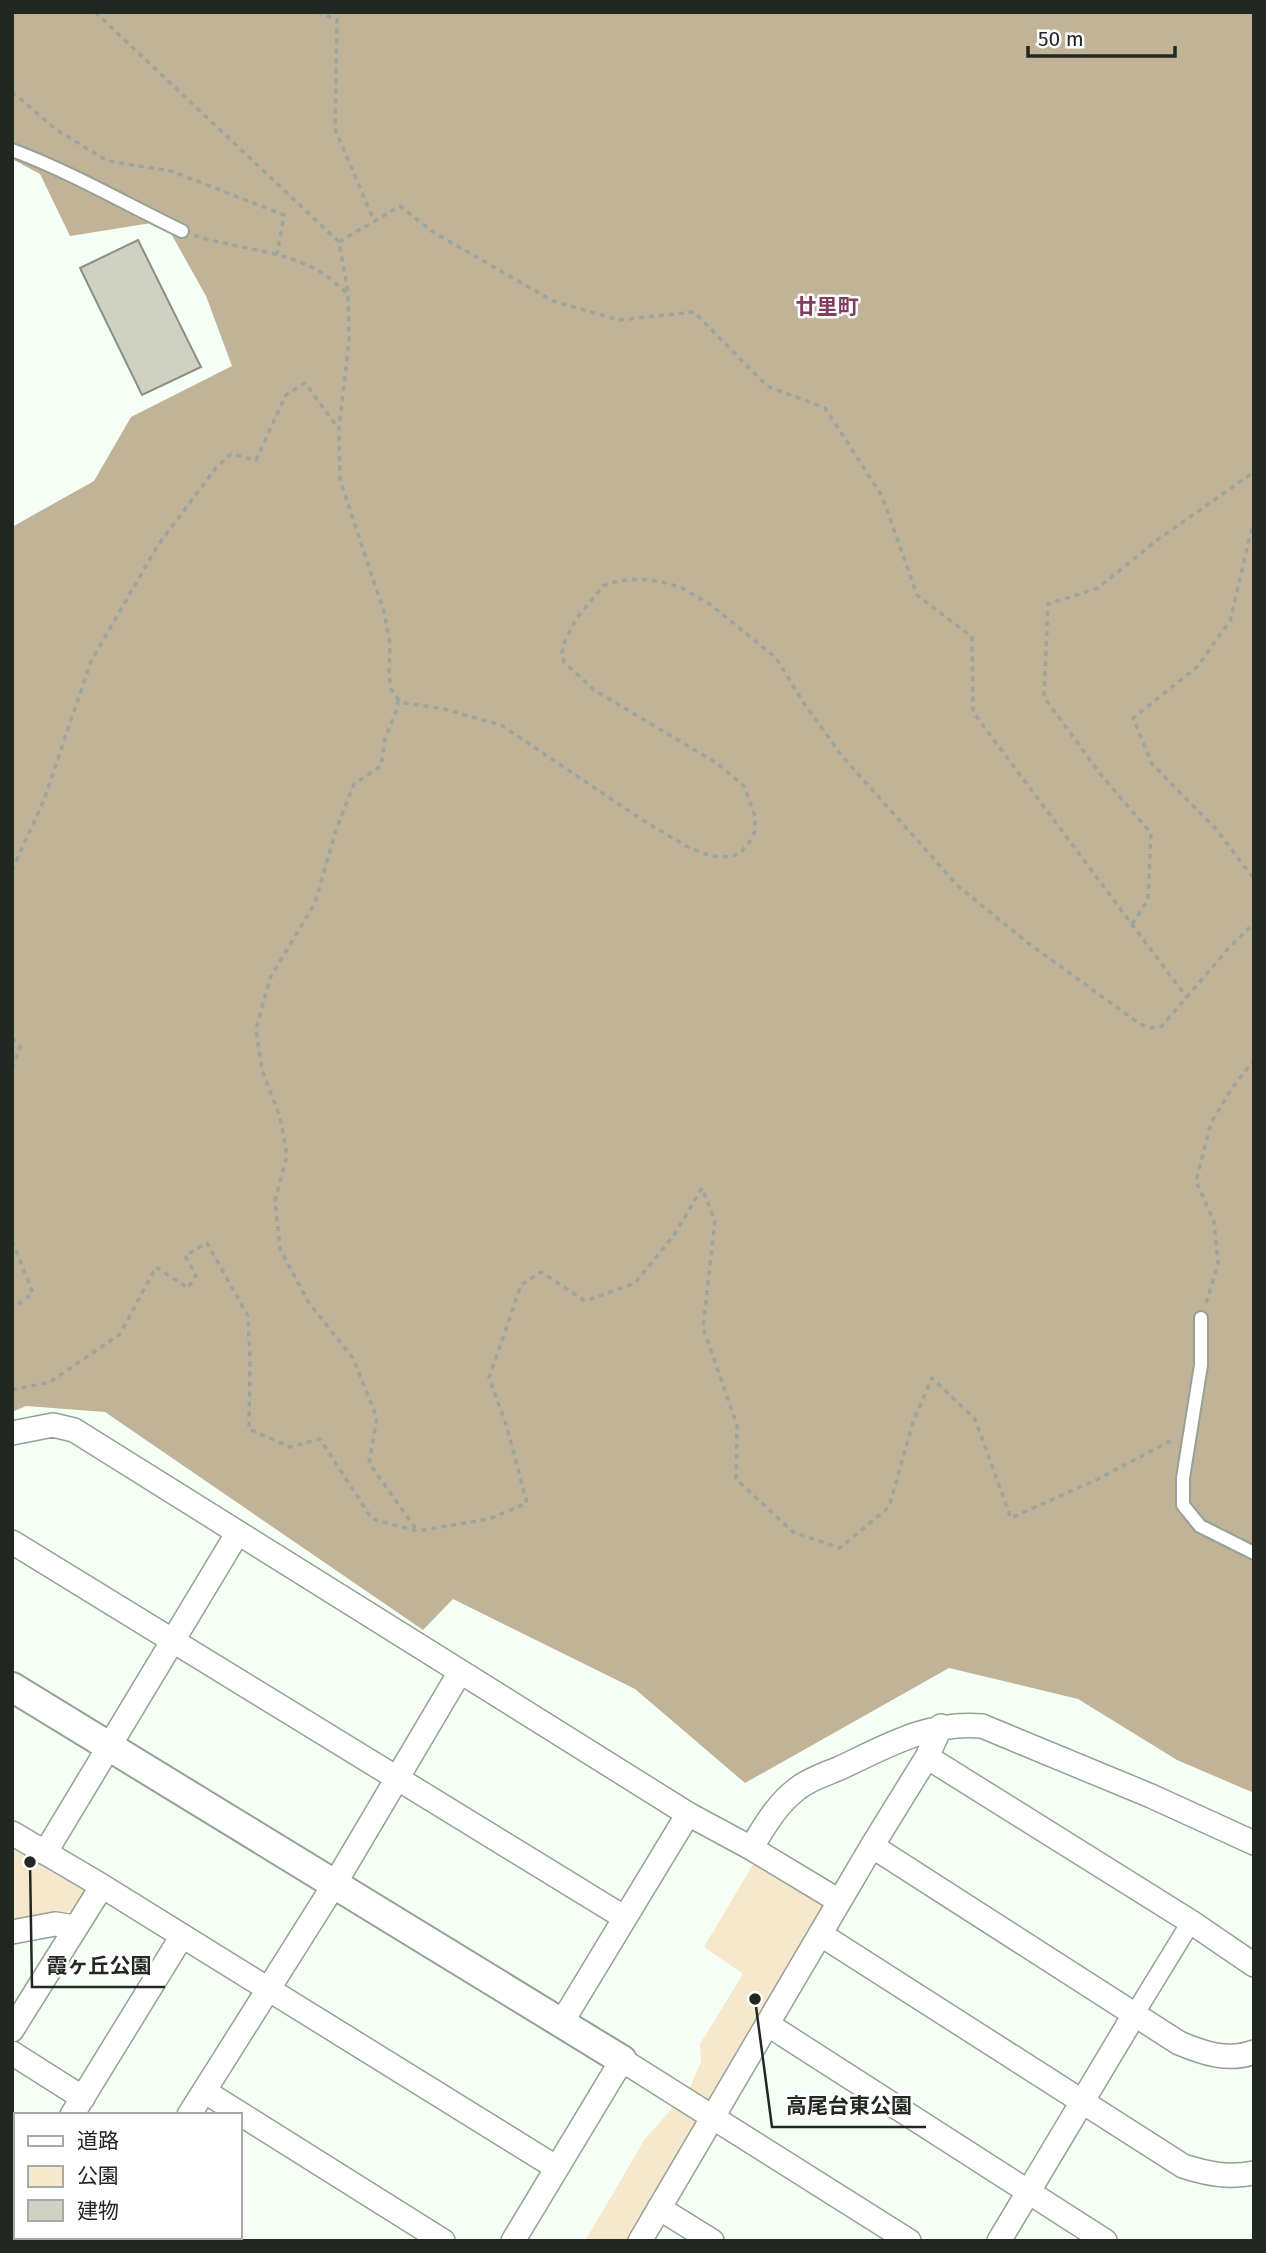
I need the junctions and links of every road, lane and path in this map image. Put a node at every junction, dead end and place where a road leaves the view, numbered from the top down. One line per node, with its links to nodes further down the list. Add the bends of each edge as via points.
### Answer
1 (95, 12): 7 (path)
2 (317, 12): 5 (path, via 337,20 335,129)
3 (12, 92): 8 (path, via 57,130 107,161 171,171 284,215)
4 (12, 150): 6 (lane, via 54,166)
5 (374, 221): 7 (path); 17 (path, via 400,206 433,232 553,301 619,320 694,312 767,386 825,408 882,496 917,595 972,637 973,712)
6 (182, 231): 8 (path, via 222,245)
7 (339, 242): 9 (path)
8 (277, 254): 9 (path, via 320,271)
9 (348, 295): 10 (path, via 349,341)
10 (339, 429): 13 (path, via 340,480 384,612 391,690); 14 (path, via 305,383 286,395 256,460 231,454 158,545 91,661 44,800)
11 (1254, 472): 17 (path, via 1098,588 1048,604 1044,697 1151,833 1148,900)
12 (1254, 519): 15 (path, via 1230,621 1197,667 1133,718 1153,764 1216,829)
13 (398, 699): 18 (path, via 501,725 686,846 710,856 731,857 740,853 755,831 755,816 744,786 718,764 594,690 564,662 562,653 576,619 603,586 639,579 672,585 711,605 776,658 842,756 932,858 958,886 1028,943 1150,1028 1162,1026); 28 (path, via 380,766 354,784 315,903 270,978 256,1030 262,1070 280,1118 287,1155 275,1201 280,1249 309,1303 353,1358 377,1418 369,1463)
14 (12, 870)
15 (1254, 879)
16 (1254, 923): 18 (path)
17 (1132, 924): 18 (path)
18 (1187, 998)
19 (12, 1038): 21 (path, via 20,1047)
20 (1254, 1060): 24 (path, via 1211,1123 1196,1181 1214,1222 1218,1264)
21 (12, 1069)
22 (12, 1241): 23 (path, via 33,1293)
23 (12, 1309)
24 (1201, 1318): 26 (lane)
25 (12, 1390): 28 (path, via 50,1382 120,1334 156,1267 188,1288 196,1275 185,1256 207,1243 248,1316 249,1429 290,1447 320,1439 372,1519)
26 (1194, 1417): 28 (path, via 1171,1442 1011,1518 975,1419 932,1378 913,1422 889,1507 841,1548 793,1532 736,1479 737,1424 703,1328 715,1221 702,1188 674,1235 635,1283 585,1301 541,1272 522,1285 489,1378 527,1503 489,1519); 31 (lane, via 1182,1505 1200,1526)
27 (12, 1433): 29 (street, via 52,1425 74,1430)
28 (417, 1531)
29 (237, 1534): 32 (street); 33 (street)
30 (12, 1542): 32 (street)
31 (1254, 1553)
32 (174, 1640): 36 (street); 38 (street)
33 (460, 1672): 38 (street); 39 (street)
34 (12, 1686): 36 (street)
35 (941, 1726): 37 (street); 41 (street, via 982,1726); 43 (street, via 908,1736 799,1787 777,1806)
36 (109, 1747): 44 (street); 45 (street)
37 (927, 1757): 42 (street); 49 (street)
38 (399, 1778): 45 (street); 48 (street)
39 (688, 1814): 43 (street); 48 (street)
40 (12, 1833): 44 (street)
41 (1254, 1843)
42 (872, 1846): 47 (street); 56 (street)
43 (751, 1848): 47 (street)
44 (45, 1853): 46 (street)
45 (334, 1885): 55 (street); 57 (street)
46 (102, 1886): 50 (street); 53 (street)
47 (839, 1901): 52 (street)
48 (625, 1918): 57 (street)
49 (1191, 1922): 54 (street); 56 (street)
50 (76, 1927): 51 (street, via 55,1924); 59 (street)
51 (12, 1933)
52 (820, 1934): 58 (street); 64 (street)
53 (182, 1936): 55 (street); 65 (street)
54 (1254, 1965)
55 (269, 1991): 63 (street); 70 (street)
56 (1134, 2015): 60 (street, via 1203,2053 1230,2057); 64 (street)
57 (562, 2022): 62 (street)
58 (767, 2024): 69 (street); 72 (street)
59 (12, 2030)
60 (1254, 2052)
61 (12, 2053): 65 (street)
62 (622, 2060): 69 (street); 70 (street)
63 (204, 2091): 66 (street); 67 (street)
64 (1082, 2101): 71 (street, via 1183,2166 1212,2175); 72 (street)
65 (78, 2106)
66 (190, 2113)
67 (239, 2113)
68 (242, 2115): 74 (street)
69 (712, 2117): 73 (street); 78 (street)
70 (557, 2168): 75 (street)
71 (1254, 2173)
72 (1027, 2192): 79 (street); 80 (street)
73 (659, 2208): 76 (street); 77 (street)
74 (443, 2241)
75 (513, 2241)
76 (639, 2241)
77 (712, 2241)
78 (909, 2241)
79 (999, 2241)
80 (1105, 2241)

